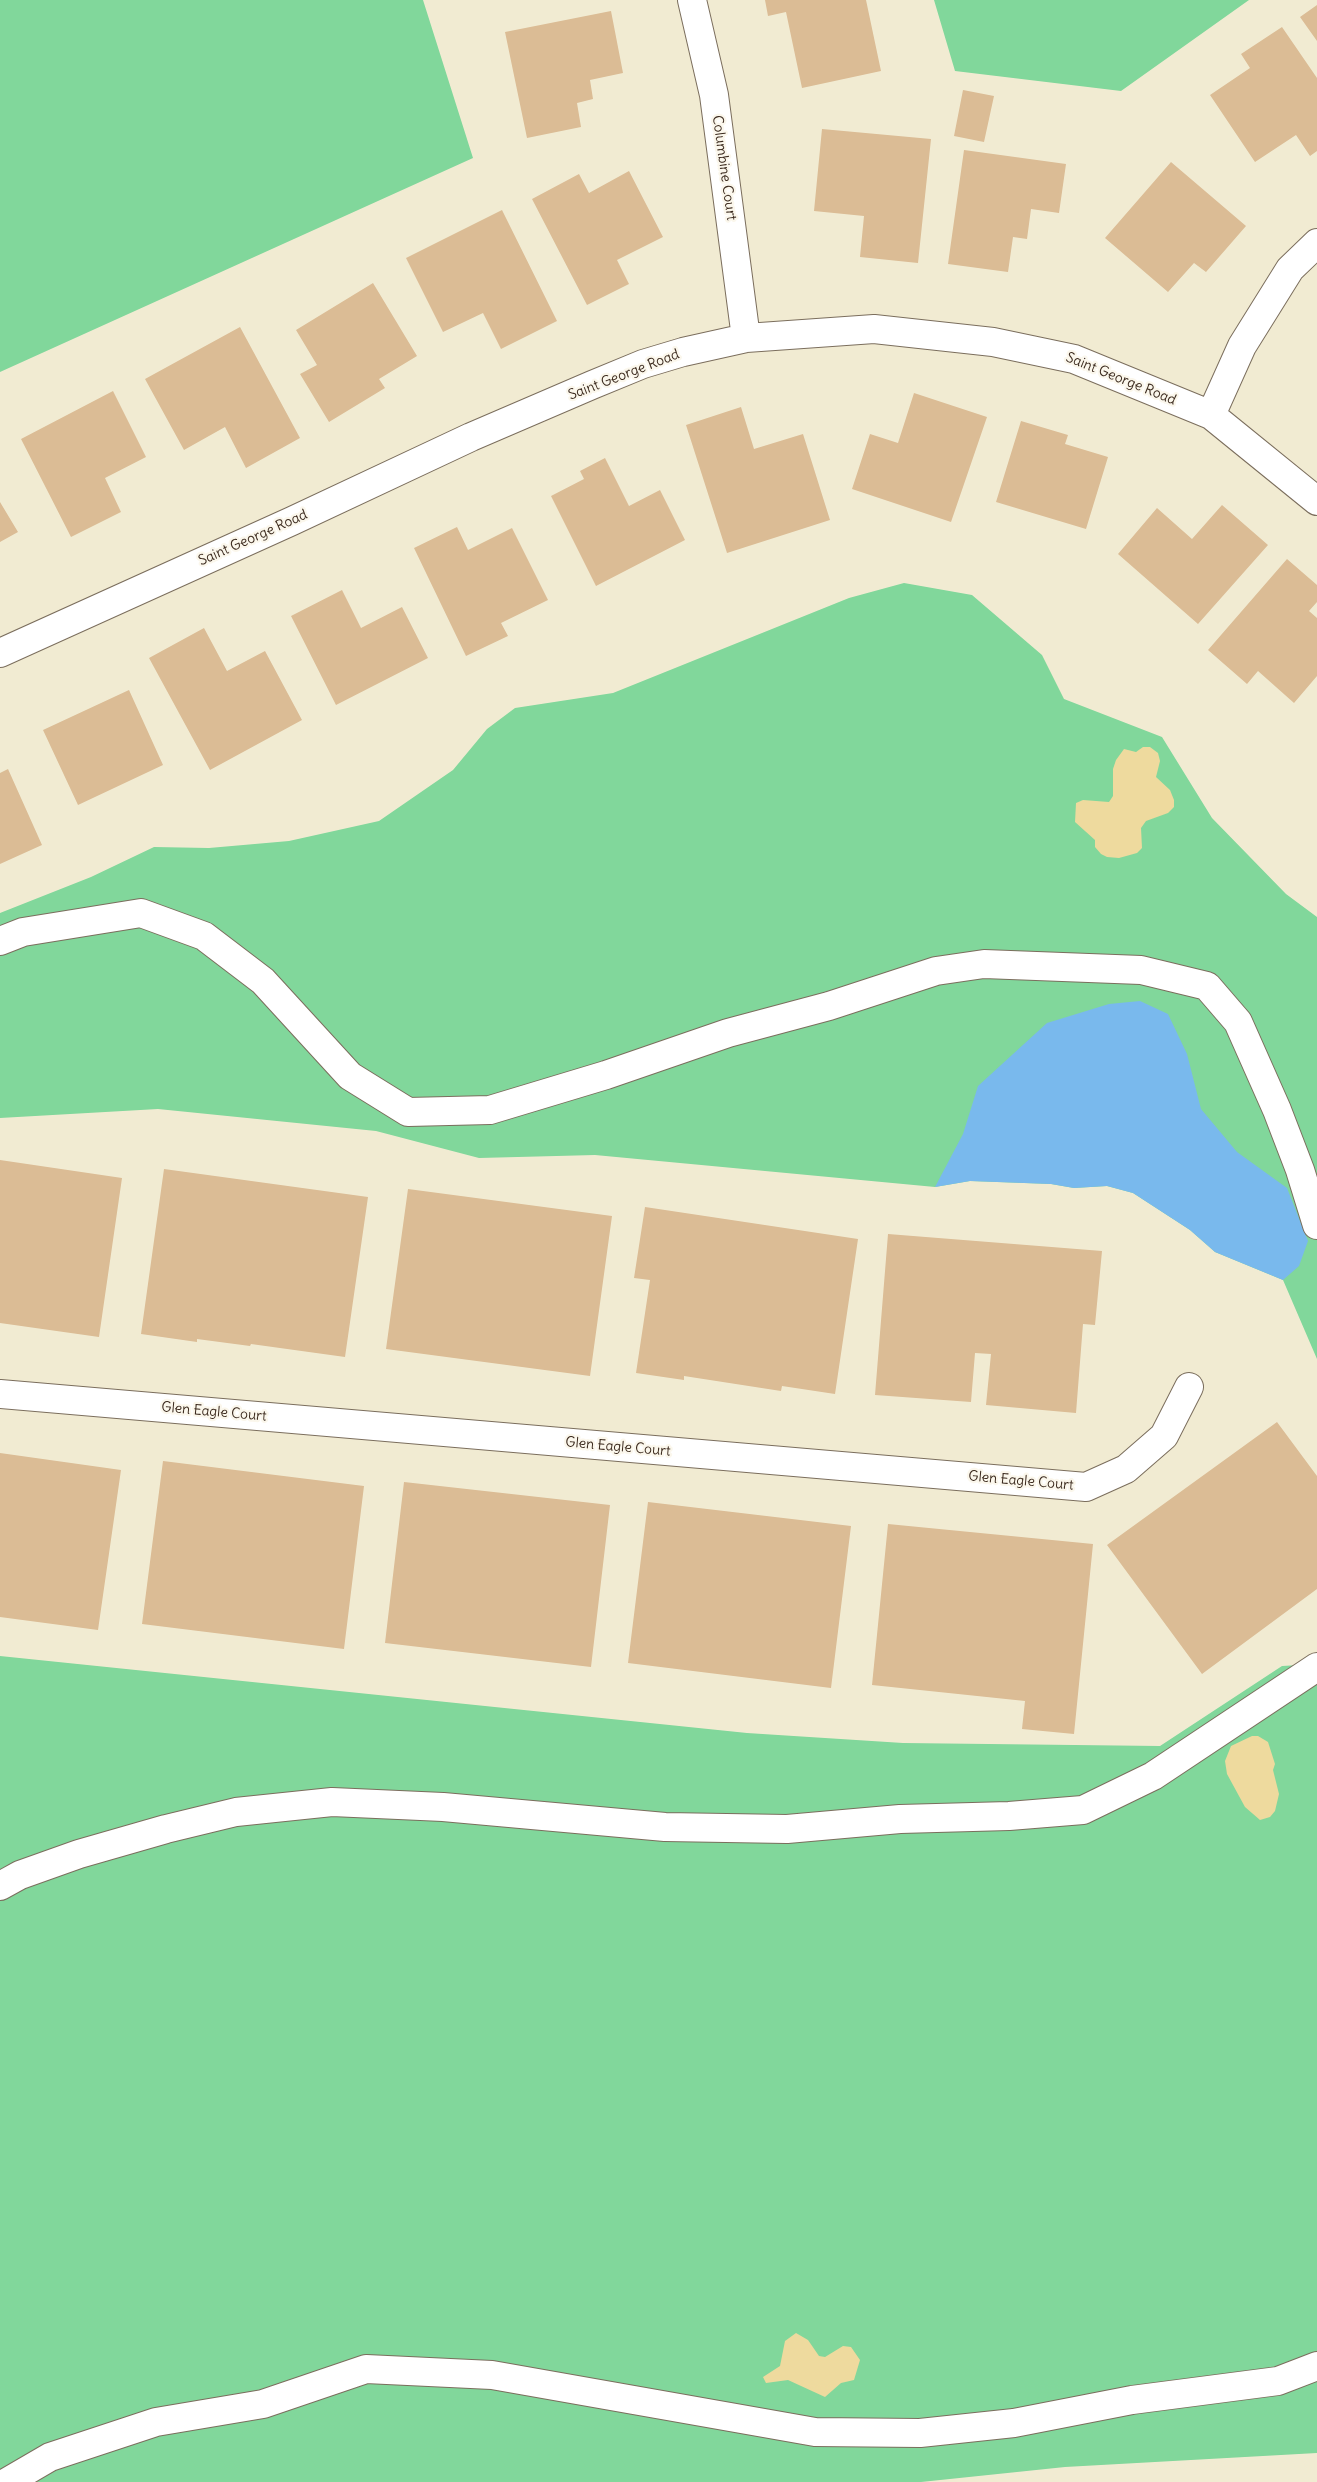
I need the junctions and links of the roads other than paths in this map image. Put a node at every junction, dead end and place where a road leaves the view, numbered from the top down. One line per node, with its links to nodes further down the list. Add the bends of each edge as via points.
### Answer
1 (692, 0): 3 (street, Columbine Court, via 714,95)
2 (1317, 242): 4 (street, via 1290,270 1242,346)
3 (746, 338): 4 (street, Saint George Road, via 874,329 993,342 1074,359); 6 (street, Saint George Road, via 683,352 592,385 471,437)
4 (1211, 415): 5 (street, Saint George Road)
5 (1317, 501)
6 (0, 653)
7 (0, 941): 8 (street, via 23,932 140,913 204,936 263,981 350,1076 408,1112 490,1110 728,1033 829,1006 936,971 984,964 1141,970 1208,986 1238,1022 1284,1127)
8 (1317, 1225)
9 (1189, 1387): 10 (street, Glen Eagle Court, via 1164,1436 1126,1469 1086,1487)
10 (0, 1394)
11 (1317, 1667): 12 (street, via 1153,1776 1083,1810 900,1819 787,1829 665,1827 443,1807 332,1802 236,1812 175,1827 79,1854 20,1874)
12 (0, 1886)
13 (1317, 2366): 14 (street, via 1278,2381 1132,2400 1014,2423 920,2433 815,2432 492,2375 366,2369 263,2404 156,2422 50,2457)
14 (7, 2482)

